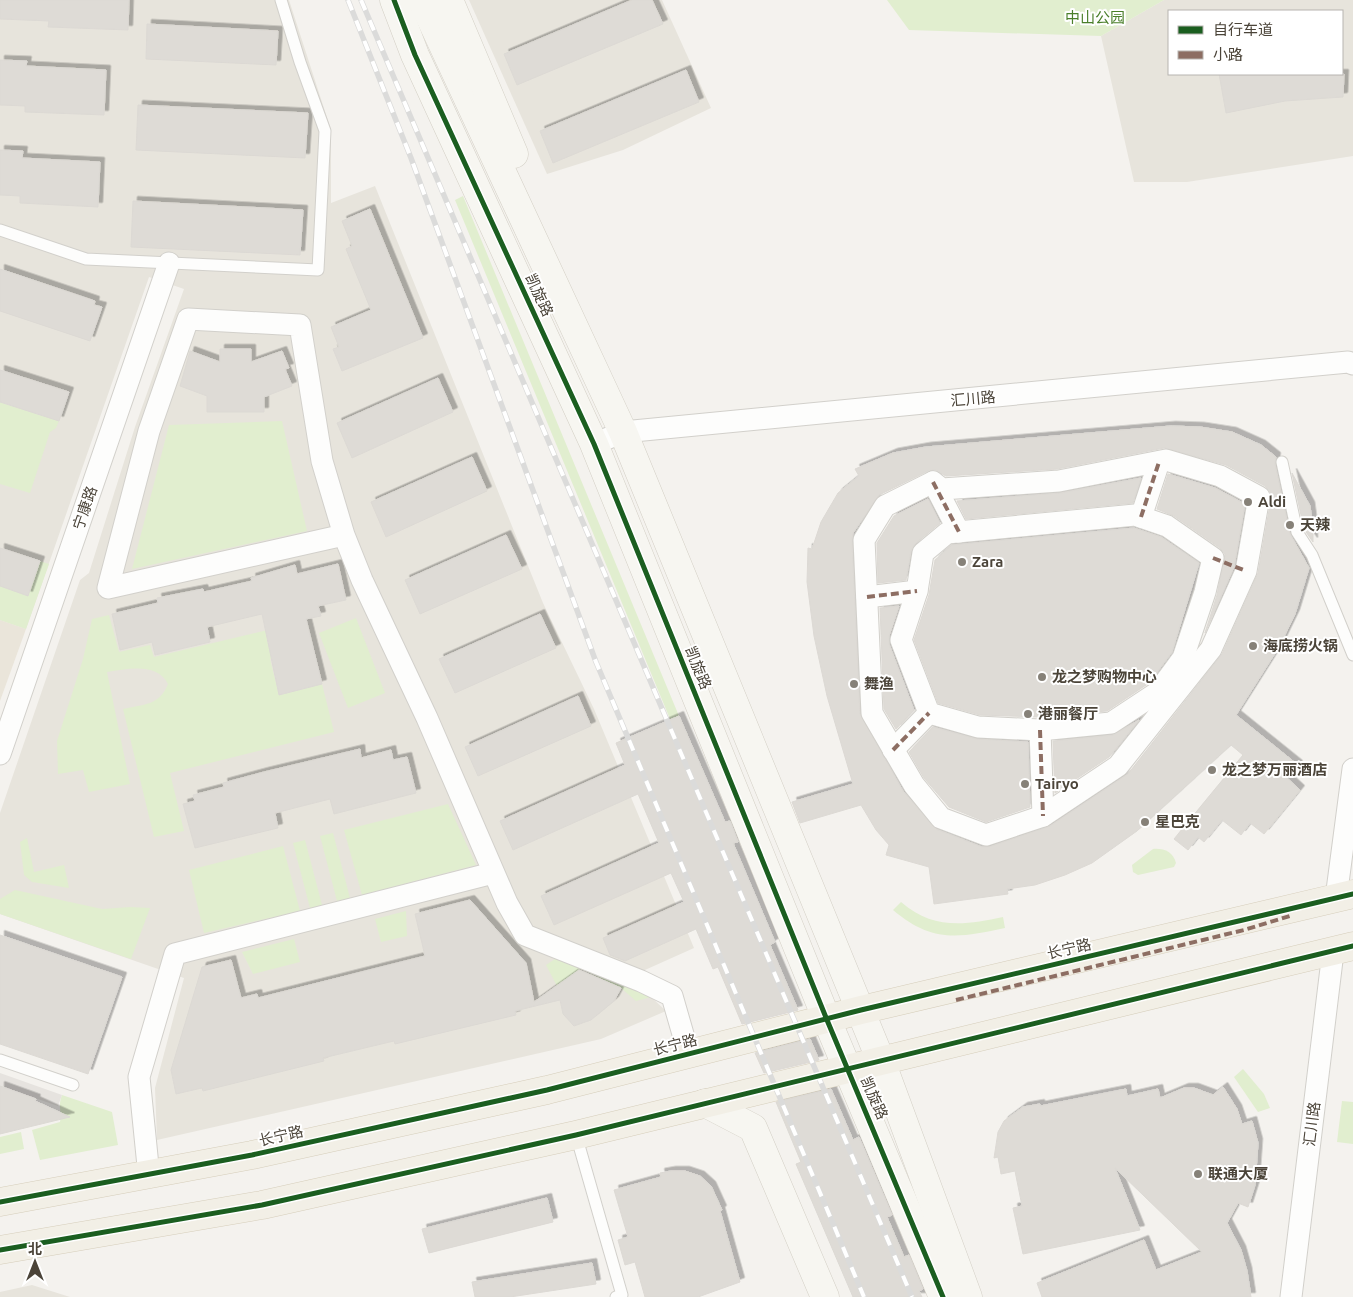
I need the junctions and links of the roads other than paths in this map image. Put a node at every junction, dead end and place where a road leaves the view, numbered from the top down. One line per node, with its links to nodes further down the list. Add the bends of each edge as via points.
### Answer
1 (281, 0): 8 (lane, via 325,131 318,270)
2 (385, 0): 6 (street, 凯旋路)
3 (394, 0): 6 (street, 凯旋路)
4 (422, 0): 10 (street, 凯旋路)
5 (449, 0): 10 (street, 凯旋路, via 582,318)
6 (415, 55): 12 (street, 凯旋路)
7 (0, 230): 8 (lane, via 86,259)
8 (169, 263): 27 (street, 宁康路)
9 (1353, 364): 11 (street, 汇川路)
10 (608, 401): 11 (street, 凯旋路)
11 (623, 432): 12 (street, 汇川路); 33 (street, 凯旋路)
12 (594, 444): 34 (street, 凯旋路)
13 (1159, 462): 15 (street, via 1059,481 942,489); 16 (street); 20 (street, via 1166,460 1220,476 1259,497)
14 (1282, 462): 23 (lane, via 1297,532 1312,555)
15 (933, 482): 17 (street); 22 (street, via 885,506 864,540)
16 (1141, 517): 17 (street); 19 (street, via 1167,526)
17 (958, 532): 21 (street, via 947,533 923,552)
18 (344, 536): 18 (street, via 108,588 149,431 188,319 300,325 322,461); 30 (street, via 439,744)
19 (1213, 558): 20 (street); 25 (street, via 1184,658 1158,692 1112,723)
20 (1246, 571): 29 (street, via 1211,649 1118,766)
21 (917, 591): 22 (street); 24 (street, via 901,640)
22 (867, 597): 26 (street, via 872,714)
23 (1353, 655)
24 (929, 713): 25 (street, via 978,727); 26 (street)
25 (1040, 730): 29 (street)
26 (893, 750): 29 (street, via 914,785 941,818 986,836)
27 (0, 754)
28 (1353, 769): 31 (street)
29 (1043, 816)
30 (493, 873): 35 (street, via 525,935 672,996); 42 (street, via 176,954 139,1078)
31 (1344, 896): 33 (main road, 长宁路)
32 (1343, 949): 37 (main road); 49 (street, 汇川路)
33 (861, 1010): 34 (main road, 长宁路); 37 (street, 凯旋路)
34 (827, 1020): 35 (main road, 长宁路); 38 (street, 凯旋路)
35 (689, 1054): 42 (main road, 长宁路, via 537,1092)
36 (0, 1060): 39 (lane)
37 (882, 1061): 38 (main road); 48 (street, 凯旋路)
38 (848, 1069): 40 (main road); 47 (street, 凯旋路)
39 (73, 1085)
40 (705, 1103): 41 (main road); 46 (street, via 753,1128)
41 (576, 1135): 44 (main road, via 262,1205); 45 (lane, via 622,1295)
42 (150, 1176): 43 (main road, 长宁路)
43 (0, 1202)
44 (0, 1250)
45 (616, 1297)
46 (825, 1297)
47 (943, 1297)
48 (968, 1297)
49 (1291, 1297)

